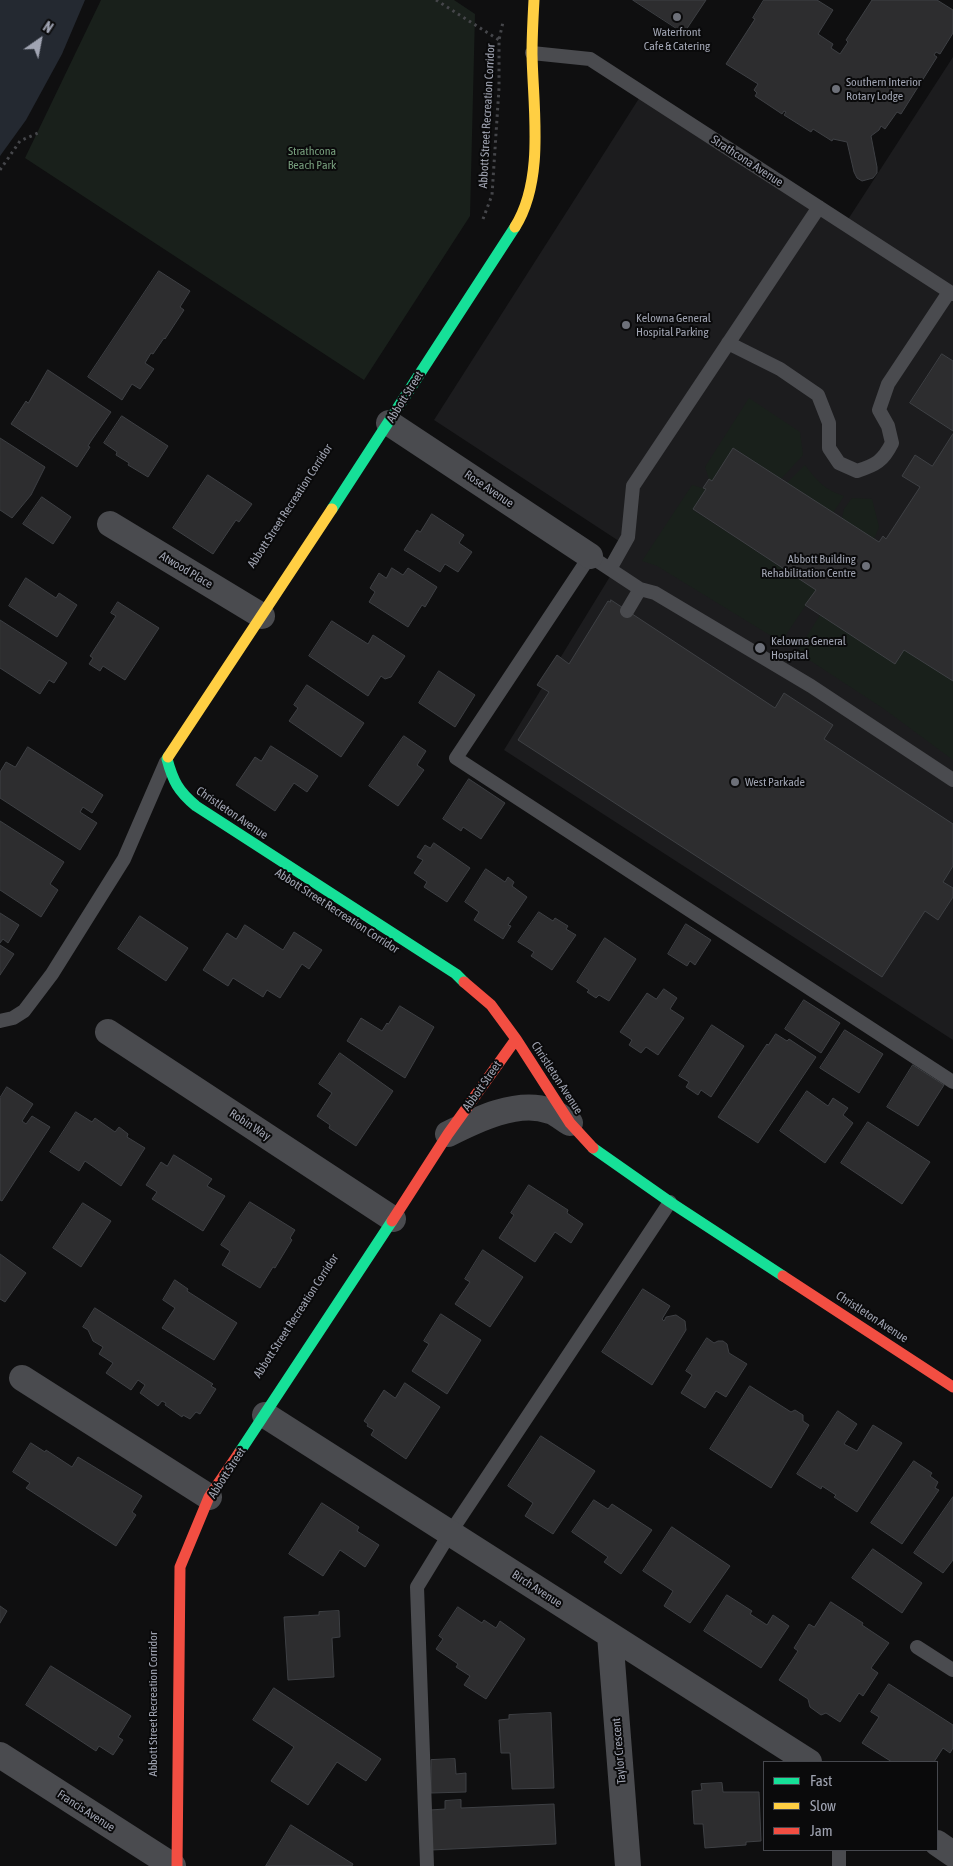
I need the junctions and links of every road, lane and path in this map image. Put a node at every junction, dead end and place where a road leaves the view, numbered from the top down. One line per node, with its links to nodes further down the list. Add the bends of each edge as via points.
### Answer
1 (436, 0): 4 (path)
2 (534, 0): 5 (street, Abbott Street)
3 (504, 13): 4 (path, Abbott Street Recreation Corridor)
4 (499, 40): 9 (path, Abbott Street Recreation Corridor, via 492,195)
5 (532, 54): 8 (lane, Strathcona Avenue, via 590,59); 12 (street, Abbott Street, via 535,120 532,178 519,220)
6 (38, 133): 7 (path, via 20,141)
7 (0, 170)
8 (819, 207): 10 (lane, Strathcona Avenue); 11 (lane)
9 (482, 222)
10 (951, 293): 11 (lane, via 888,384 879,410 888,426 892,443 885,456 874,465 857,471 839,464 829,448 829,423 818,395 780,369)
11 (728, 343): 14 (lane, via 633,486 628,537)
12 (389, 423): 14 (street, Rose Avenue); 17 (street, Abbott Street)
13 (110, 524): 17 (street, Atwood Place)
14 (600, 562): 15 (lane); 23 (lane, via 456,758)
15 (640, 589): 16 (lane); 19 (lane, via 655,593 811,686)
16 (627, 611)
17 (262, 616): 18 (street, Abbott Street)
18 (167, 759): 20 (lane, via 124,859 52,974 24,1011); 22 (street, Christleton Avenue, via 173,783 181,795 456,974 491,1005)
19 (953, 780)
20 (0, 1021)
21 (108, 1032): 27 (street, Robin Way)
22 (516, 1039): 24 (street, Christleton Avenue); 25 (street, Abbott Street)
23 (953, 1082)
24 (570, 1123): 25 (street, Abbott Street, via 551,1111 523,1108 488,1116); 26 (street, Christleton Avenue, via 592,1147)
25 (448, 1134): 27 (street, Abbott Street)
26 (670, 1202): 29 (street, Christleton Avenue); 32 (lane)
27 (393, 1219): 30 (street, Abbott Street)
28 (22, 1378): 31 (street)
29 (953, 1387)
30 (265, 1415): 31 (street, Abbott Street); 32 (street, Birch Avenue)
31 (209, 1497): 42 (street, Abbott Street, via 180,1567)
32 (450, 1533): 33 (street, Birch Avenue); 43 (lane, via 417,1587)
33 (610, 1635): 37 (street, Birch Avenue); 44 (street, Taylor Crescent)
34 (917, 1647): 35 (lane)
35 (953, 1670)
36 (0, 1755): 41 (street, Francis Avenue)
37 (807, 1761)
38 (938, 1845): 40 (street)
39 (839, 1851): 45 (lane)
40 (953, 1854)
41 (173, 1866)
42 (177, 1866)
43 (427, 1866)
44 (628, 1866)
45 (839, 1866)

